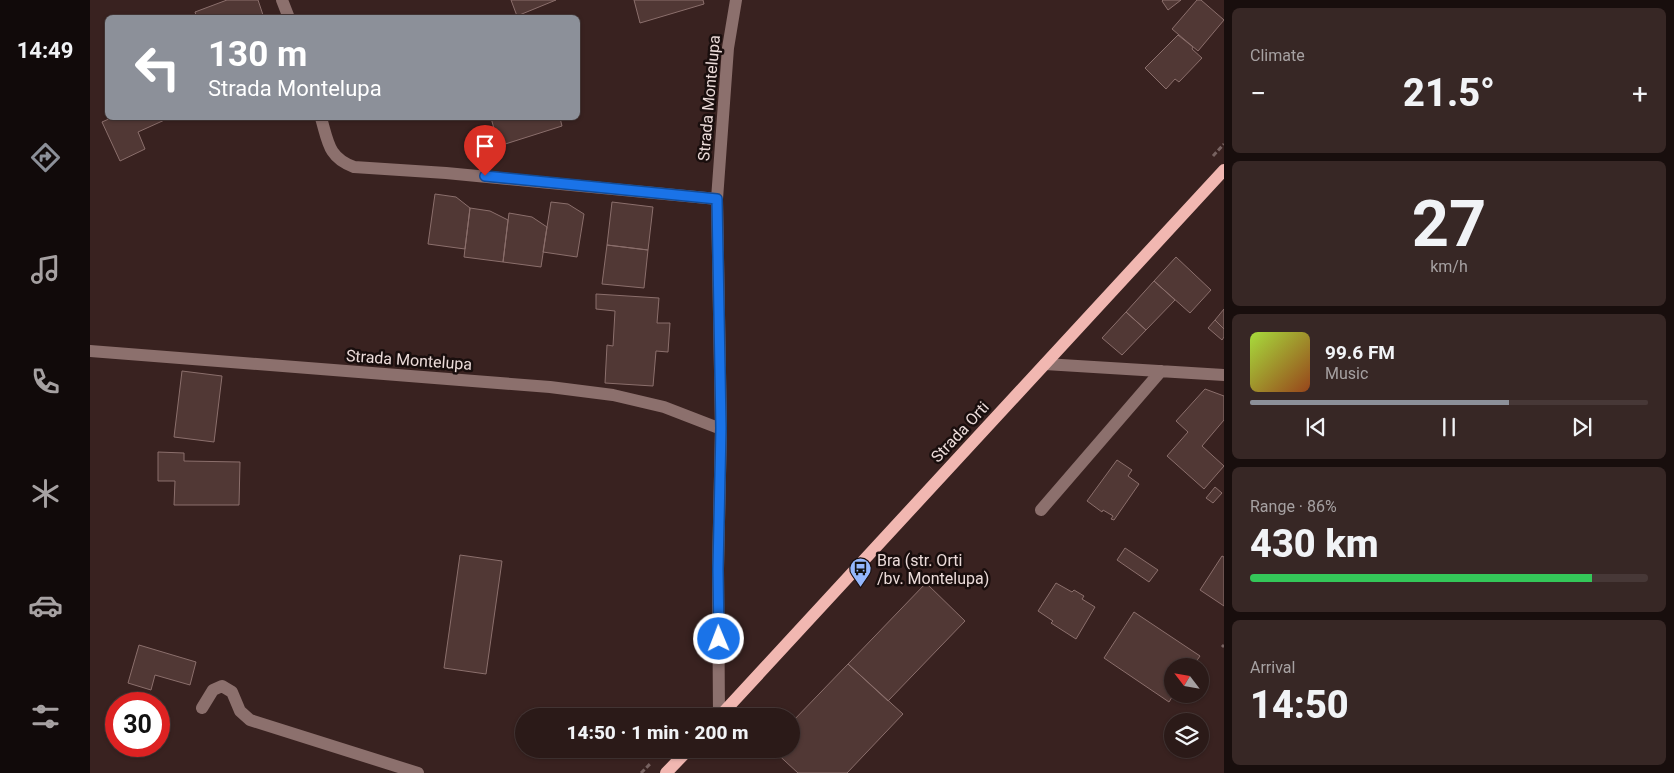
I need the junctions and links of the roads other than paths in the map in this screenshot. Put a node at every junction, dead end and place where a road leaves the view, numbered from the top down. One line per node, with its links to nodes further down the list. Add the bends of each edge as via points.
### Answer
1 (282, 0): 3 (street)
2 (736, 0): 6 (street, Strada Montelupa, via 728,48)
3 (287, 15)
4 (322, 120): 6 (street, via 334,156 354,167)
5 (1224, 170): 8 (main road, Strada Orti)
6 (717, 199): 11 (street, Strada Montelupa)
7 (90, 351): 11 (street, Strada Montelupa, via 550,387 613,395 664,407)
8 (1045, 364): 9 (street); 15 (main road, Strada Orti)
9 (1160, 371): 10 (street); 12 (street)
10 (1224, 375)
11 (721, 428): 14 (street, Strada Montelupa)
12 (1041, 510)
13 (202, 708): 17 (street, via 213,690 222,686 232,692 240,711 250,720)
14 (720, 708)
15 (727, 708)
16 (680, 758): 18 (main road)
17 (418, 773)
18 (666, 773)

